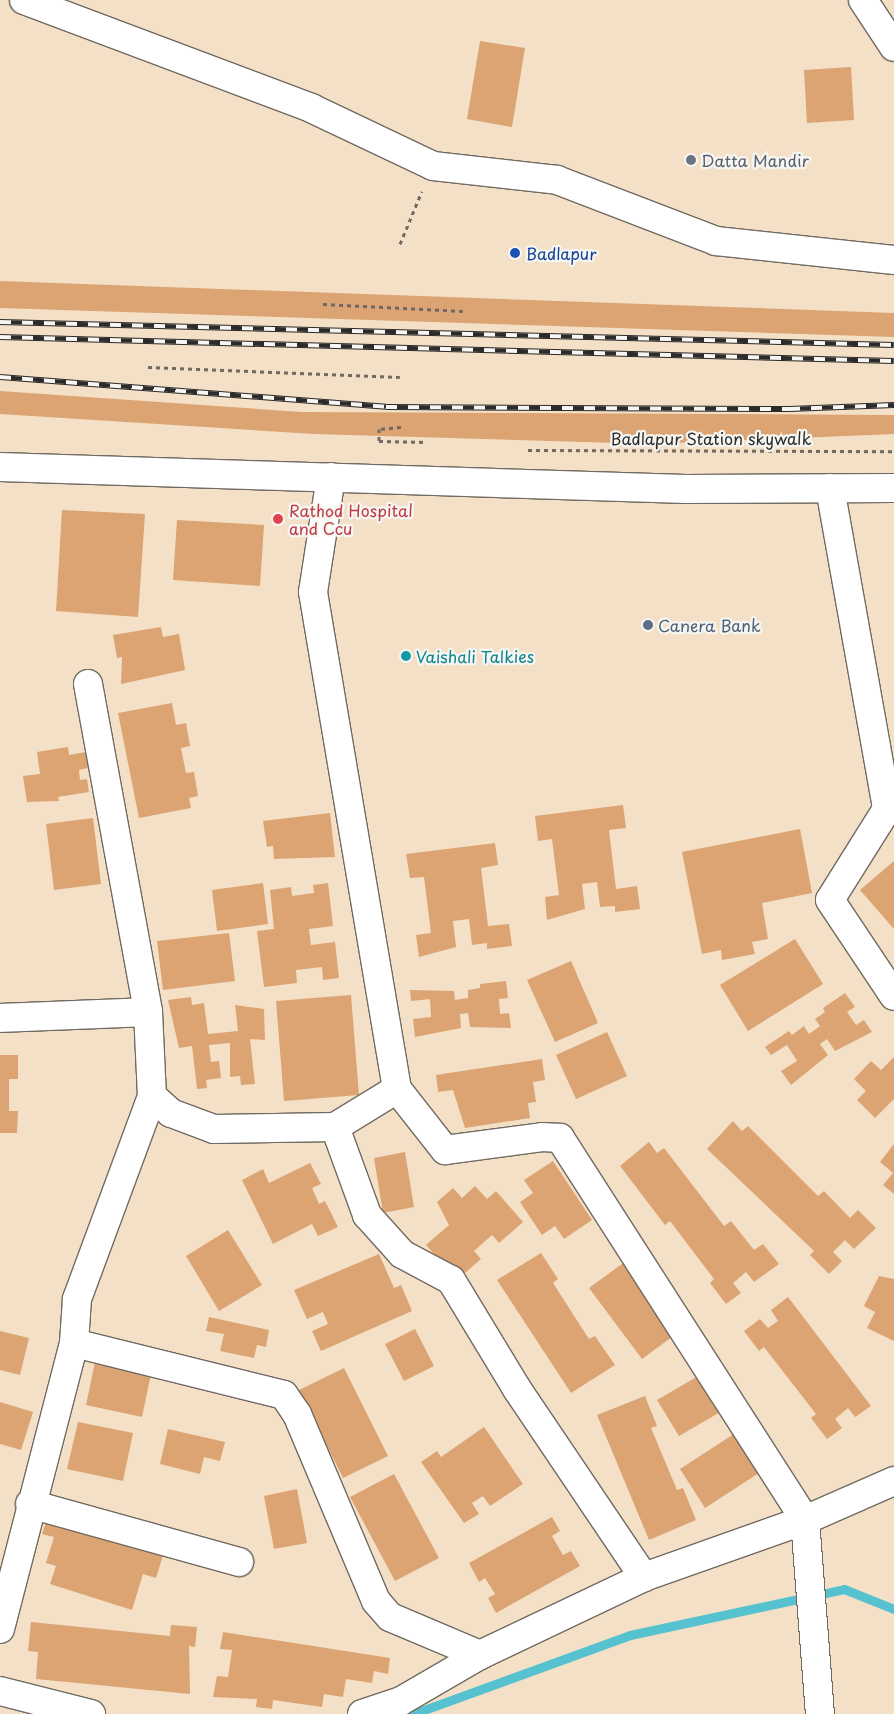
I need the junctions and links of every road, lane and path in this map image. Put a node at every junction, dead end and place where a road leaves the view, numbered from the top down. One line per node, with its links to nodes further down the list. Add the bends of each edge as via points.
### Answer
1 (24, 0): 4 (street, via 311,108)
2 (863, 0): 3 (street)
3 (894, 47)
4 (433, 166): 5 (path); 6 (street, via 557,180 716,242)
5 (400, 244)
6 (894, 260)
7 (323, 304): 8 (path)
8 (463, 311)
9 (148, 367): 10 (path)
10 (400, 377)
11 (401, 427): 12 (path, via 379,429 379,441)
12 (427, 442)
13 (528, 450): 14 (path, Badlapur Station skywalk)
14 (894, 451)
15 (0, 467): 16 (street)
16 (331, 477): 17 (street); 23 (street, via 313,592)
17 (830, 488): 18 (street); 20 (street, via 887,809 830,900)
18 (894, 488)
19 (88, 684): 21 (street)
20 (894, 996)
21 (148, 1012): 22 (street); 24 (street)
22 (0, 1018)
23 (397, 1089): 25 (street); 29 (street, via 445,1150 560,1138)
24 (152, 1096): 25 (street, via 171,1114 214,1129); 26 (street, via 77,1299)
25 (335, 1128): 32 (street, via 367,1215 402,1254 451,1280 517,1389)
26 (74, 1343): 28 (street); 34 (street, via 284,1395 297,1414 376,1602 390,1617)
27 (894, 1481): 29 (street)
28 (30, 1504): 30 (street); 31 (street)
29 (805, 1520): 32 (street); 38 (street)
30 (10, 1548): 33 (street)
31 (239, 1562)
32 (644, 1577): 34 (street)
33 (0, 1629)
34 (480, 1655): 37 (street, via 402,1700)
35 (0, 1691): 36 (street)
36 (91, 1714)
37 (362, 1714)
38 (820, 1714)

